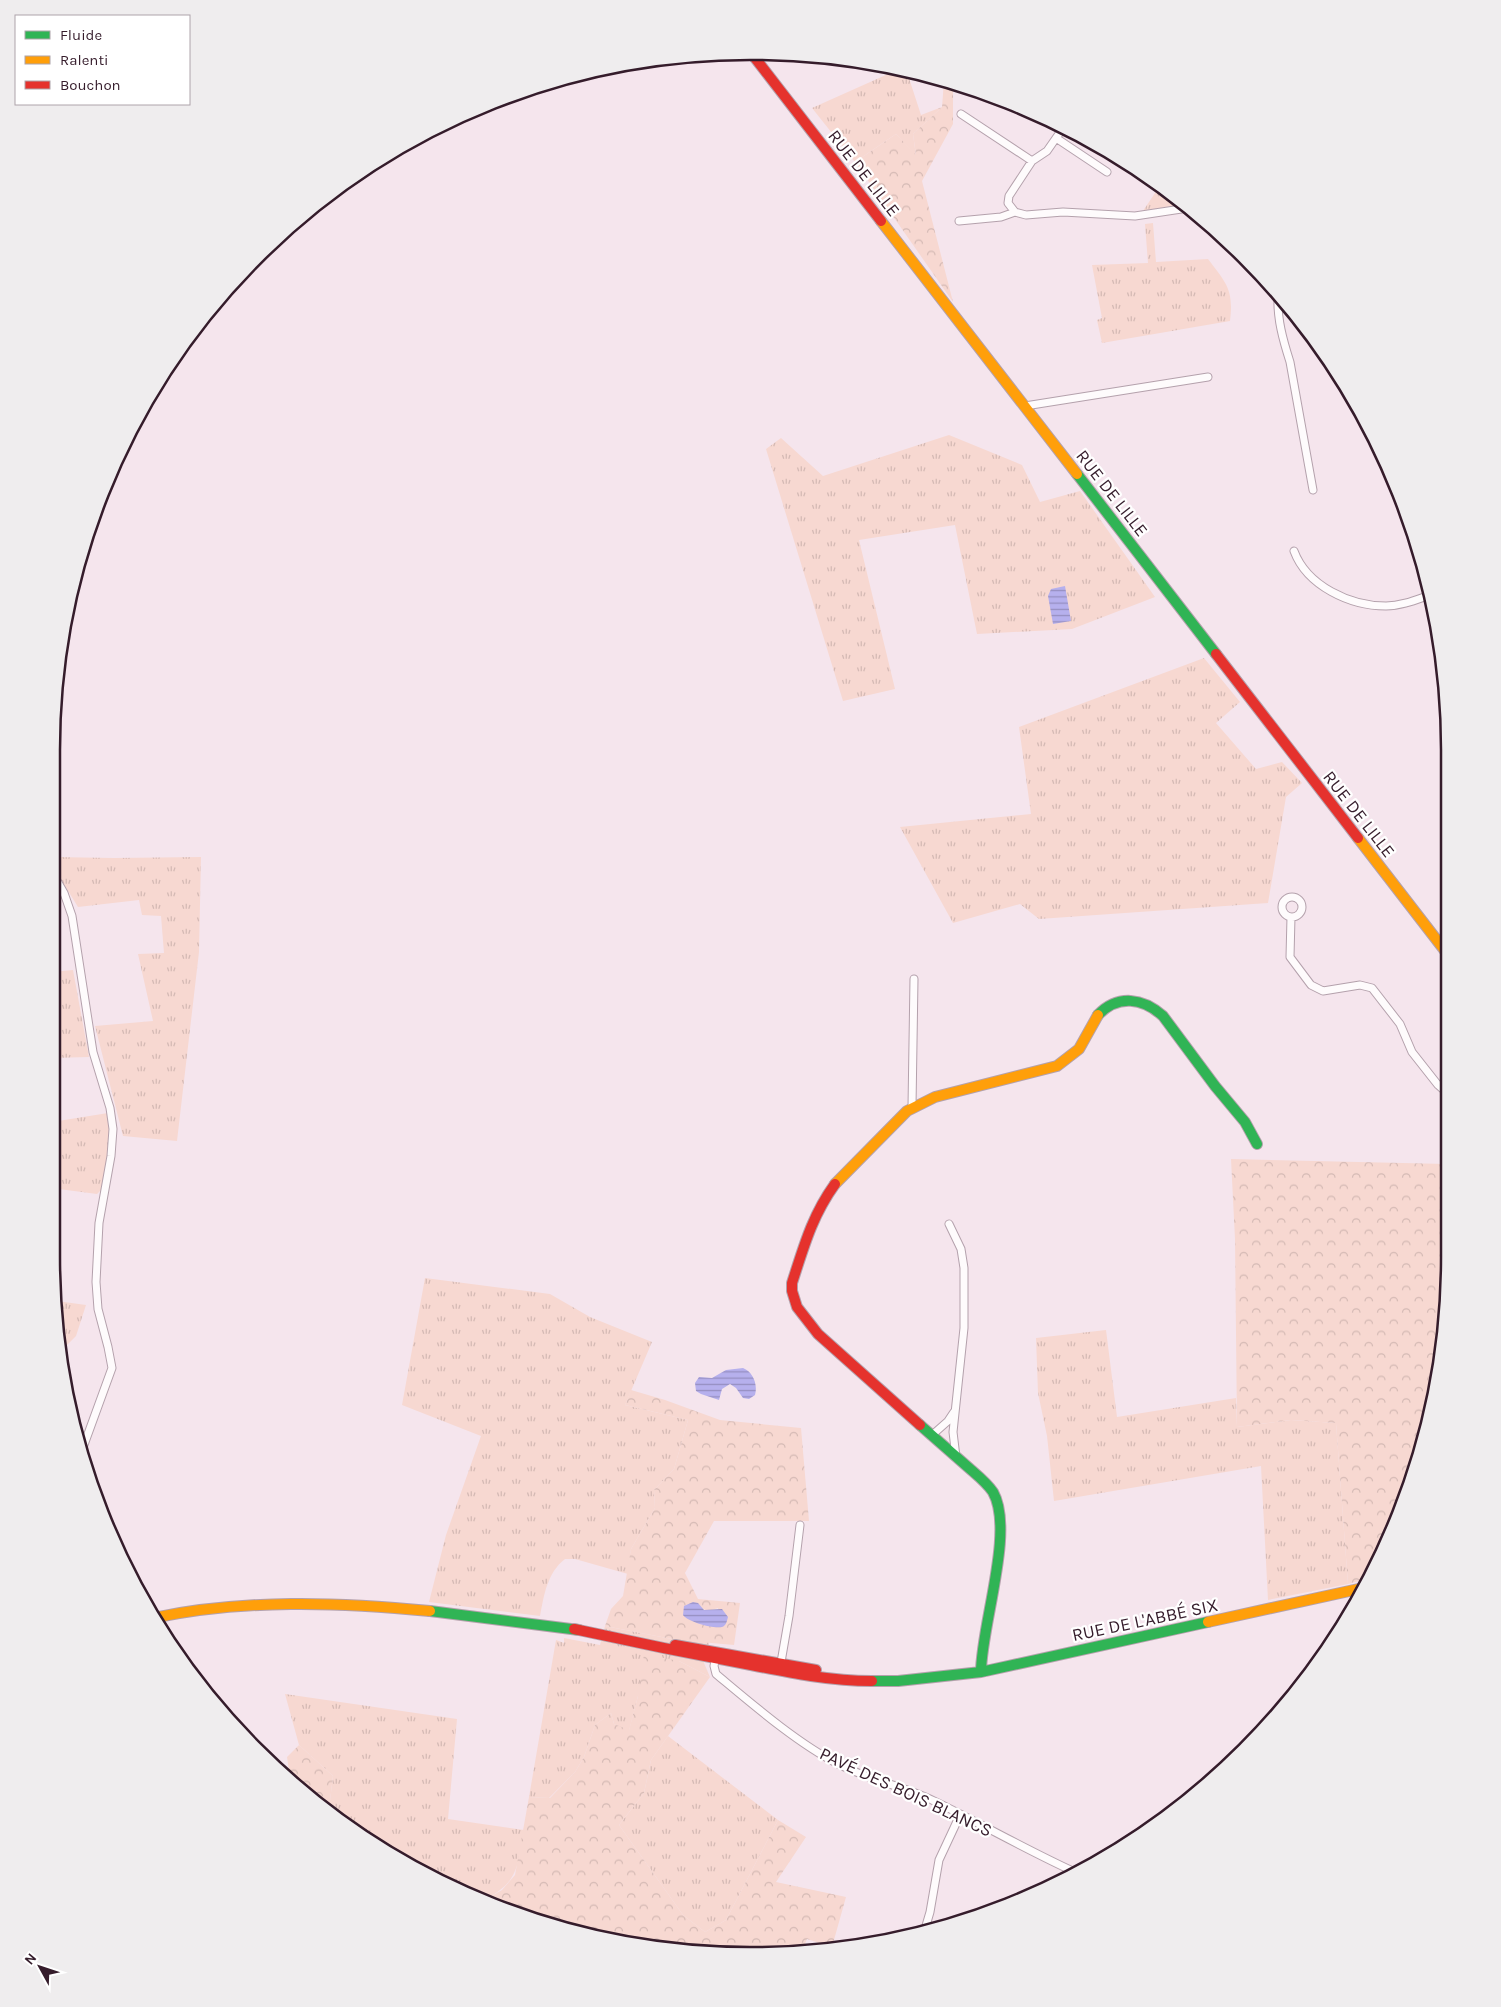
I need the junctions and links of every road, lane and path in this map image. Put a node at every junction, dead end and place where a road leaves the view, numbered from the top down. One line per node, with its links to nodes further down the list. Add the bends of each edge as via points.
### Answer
1 (757, 60): 12 (main road, RUE DE LILLE)
2 (961, 114): 5 (street)
3 (1060, 133): 4 (street)
4 (1056, 138): 5 (street, via 1047,151); 6 (street)
5 (1032, 161): 8 (street, via 1008,198)
6 (1107, 172)
7 (1179, 209): 8 (street, via 1135,216 1063,212 1026,215)
8 (1014, 212): 9 (street, via 1001,217)
9 (959, 221)
10 (1277, 304): 13 (street)
11 (1208, 378): 12 (street)
12 (1025, 406): 18 (main road, RUE DE LILLE)
13 (1313, 490)
14 (1294, 551): 15 (street, via 1301,565 1316,581 1350,600 1386,606)
15 (1423, 597)
16 (60, 886): 26 (street, via 72,916 93,1052 113,1129 100,1218 96,1282 98,1309 112,1368)
17 (1291, 918): 20 (street, via 1290,956 1311,985 1327,991 1360,985 1372,988 1400,1024 1412,1052)
18 (1441, 946)
19 (914, 979): 21 (street)
20 (1441, 1088)
21 (912, 1107): 22 (main road, via 935,1097 1057,1066 1078,1050 1095,1018 1106,1007 1123,1000 1137,1000 1149,1004 1163,1016 1245,1122); 25 (main road, via 840,1178 824,1199 810,1226 792,1289 799,1310 818,1334)
22 (1257, 1144)
23 (949, 1224): 24 (street, via 961,1249 964,1268 964,1328)
24 (955, 1410): 25 (street, via 948,1422); 27 (street, via 953,1437)
25 (931, 1436): 27 (main road)
26 (86, 1440)
27 (956, 1456): 33 (main road, via 992,1491 1000,1515 994,1592)
28 (800, 1525): 32 (street)
29 (1355, 1590): 33 (main road, RUE DE L'ABBÉ SIX)
30 (162, 1616): 31 (main road, RUE DE L'ABBÉ SIX, via 240,1605 306,1604 430,1610 574,1629)
31 (716, 1655): 32 (main road, RUE DE L'ABBÉ SIX); 34 (street, PAVÉ DES BOIS BLANCS, via 716,1674 820,1754 846,1768 923,1796)
32 (781, 1667): 33 (main road, RUE DE L'ABBÉ SIX, via 811,1673 877,1677 932,1678)
33 (981, 1672)
34 (960, 1815): 35 (street, PAVÉ DES BOIS BLANCS); 36 (street, via 939,1860)
35 (1069, 1869)
36 (927, 1924)

